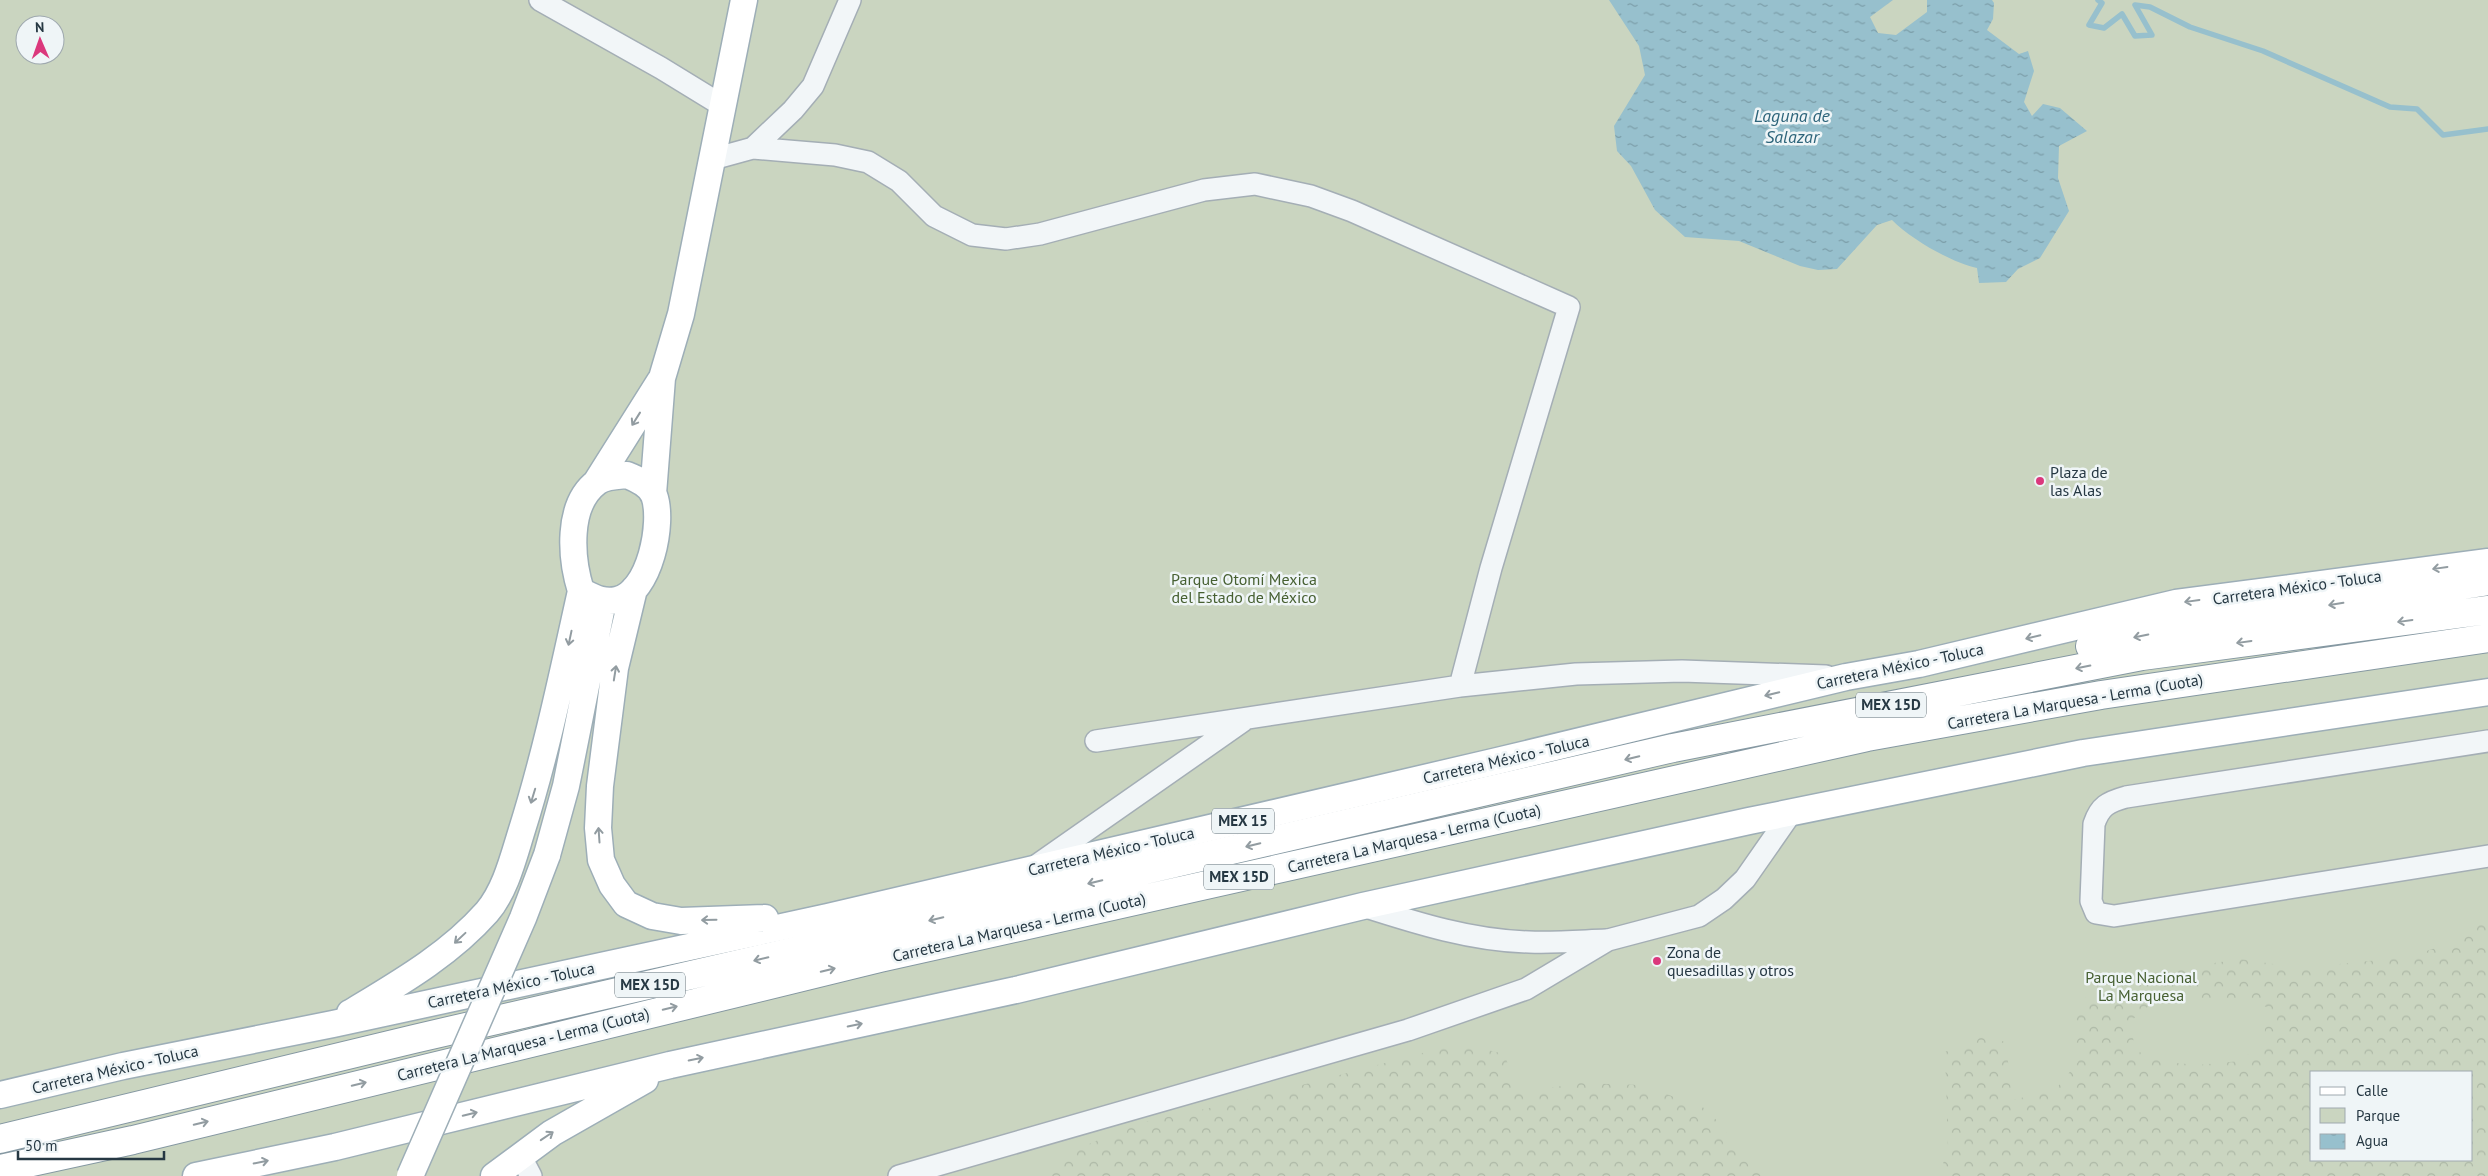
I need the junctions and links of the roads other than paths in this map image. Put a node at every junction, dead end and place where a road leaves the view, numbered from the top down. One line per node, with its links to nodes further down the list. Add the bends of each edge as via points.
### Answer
1 (540, 0): 4 (street)
2 (744, 0): 4 (main road)
3 (850, 0): 5 (street, via 813,86)
4 (723, 106): 6 (main road)
5 (753, 148): 6 (street); 17 (street, via 835,154 868,162 900,181 934,216 972,235 1006,239 1040,234 1204,190 1255,184 1311,196 1352,211 1568,307 1491,568)
6 (713, 159): 7 (main road, via 681,314)
7 (662, 378): 8 (main road, one-way to 8); 9 (main road)
8 (597, 481): 9 (main road, via 627,475 641,480); 13 (main road, via 583,498 575,520 574,568)
9 (653, 494): 12 (main road, via 658,517 657,536 646,570)
10 (2488, 562): 16 (main road, Carretera México - Toluca / MEX 15, one-way to 16, via 2176,603 1919,664)
11 (2488, 580): 22 (highway, one-way to 22, via 2172,630 1978,669 1783,710)
12 (634, 589): 13 (main road, via 619,600); 27 (main road, one-way to 12, via 671,919 652,916 626,904 612,885 601,860 598,828 600,786 615,668)
13 (592, 596): 29 (main road, one-way to 29, via 508,874 488,911 451,946 408,978); 36 (main road, bridge, via 566,786 547,855 523,918)
14 (2488, 610): 22 (highway, Carretera La Marquesa - Lerma (Cuota) / MEX 15D, one-way to 22, via 2142,656)
15 (2488, 638): 34 (highway, Carretera La Marquesa - Lerma (Cuota) / MEX 15D, one-way to 15, via 133,1140 890,956 1867,736 2101,695)
16 (1846, 677): 17 (street, via 1682,671 1576,674); 25 (main road, Carretera México - Toluca / MEX 15, one-way to 25)
17 (1460, 686): 19 (street)
18 (2488, 692): 23 (main road, via 2083,753)
19 (1248, 718): 20 (street); 25 (street)
20 (1096, 741)
21 (2488, 741): 24 (street, via 2106,803 2094,824 2091,901 2096,913 2114,916)
22 (1673, 748): 32 (highway, Carretera La Marquesa - Lerma (Cuota) / MEX 15D, one-way to 32, via 414,1039)
23 (1791, 813): 26 (main road); 28 (street, via 1746,879 1724,899 1699,916)
24 (2488, 856)
25 (1028, 871): 27 (main road, Carretera México - Toluca / MEX 15)
26 (1363, 906): 28 (street, via 1427,927 1492,938 1527,942); 30 (main road, one-way to 26, via 1016,990)
27 (828, 917): 29 (main road, Carretera México - Toluca / MEX 15)
28 (1608, 940): 38 (street, via 1526,989 1408,1030)
29 (333, 1024): 31 (main road, Carretera México - Toluca / MEX 15, via 123,1066)
30 (670, 1065): 33 (main road, one-way to 30, via 552,1133); 35 (main road, one-way to 30, via 335,1147)
31 (0, 1095)
32 (0, 1139)
33 (526, 1166): 37 (main road)
34 (0, 1169)
35 (196, 1176)
36 (410, 1176)
37 (494, 1176)
38 (898, 1176)

